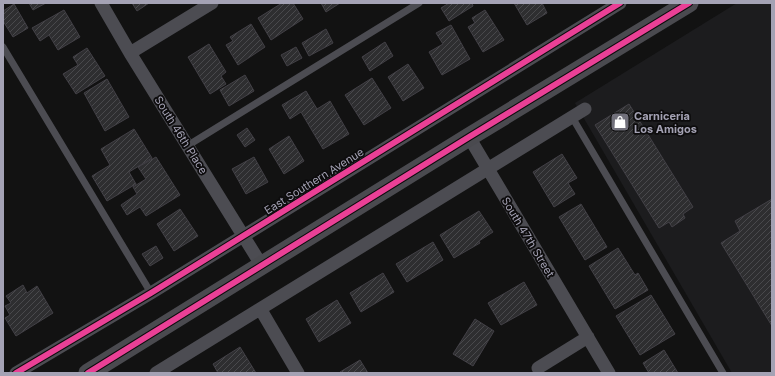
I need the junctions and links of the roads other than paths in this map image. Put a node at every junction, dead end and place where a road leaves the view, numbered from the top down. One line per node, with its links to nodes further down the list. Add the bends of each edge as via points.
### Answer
1 (102, 3): 7 (street, South 46th Place)
2 (212, 3): 7 (street)
3 (419, 3): 11 (lane)
4 (620, 3): 13 (street, East Southern Avenue)
5 (689, 3): 10 (main road)
6 (3, 47): 15 (lane)
7 (130, 53): 11 (street, South 46th Place)
8 (585, 109): 9 (street)
9 (572, 117): 12 (street); 24 (lane)
10 (468, 137): 12 (street, South 47th Street); 14 (main road)
11 (187, 146): 13 (street, South 46th Place)
12 (487, 169): 16 (street); 17 (street, South 47th Street)
13 (243, 236): 14 (street, South 46th Place); 15 (street, East Southern Avenue)
14 (262, 266): 20 (main road)
15 (151, 293): 19 (street, East Southern Avenue)
16 (260, 310): 21 (street); 22 (street)
17 (588, 337): 18 (street); 23 (street, South 47th Street)
18 (538, 368)
19 (16, 373)
20 (88, 373)
21 (156, 373)
22 (298, 373)
23 (609, 373)
24 (723, 373)

